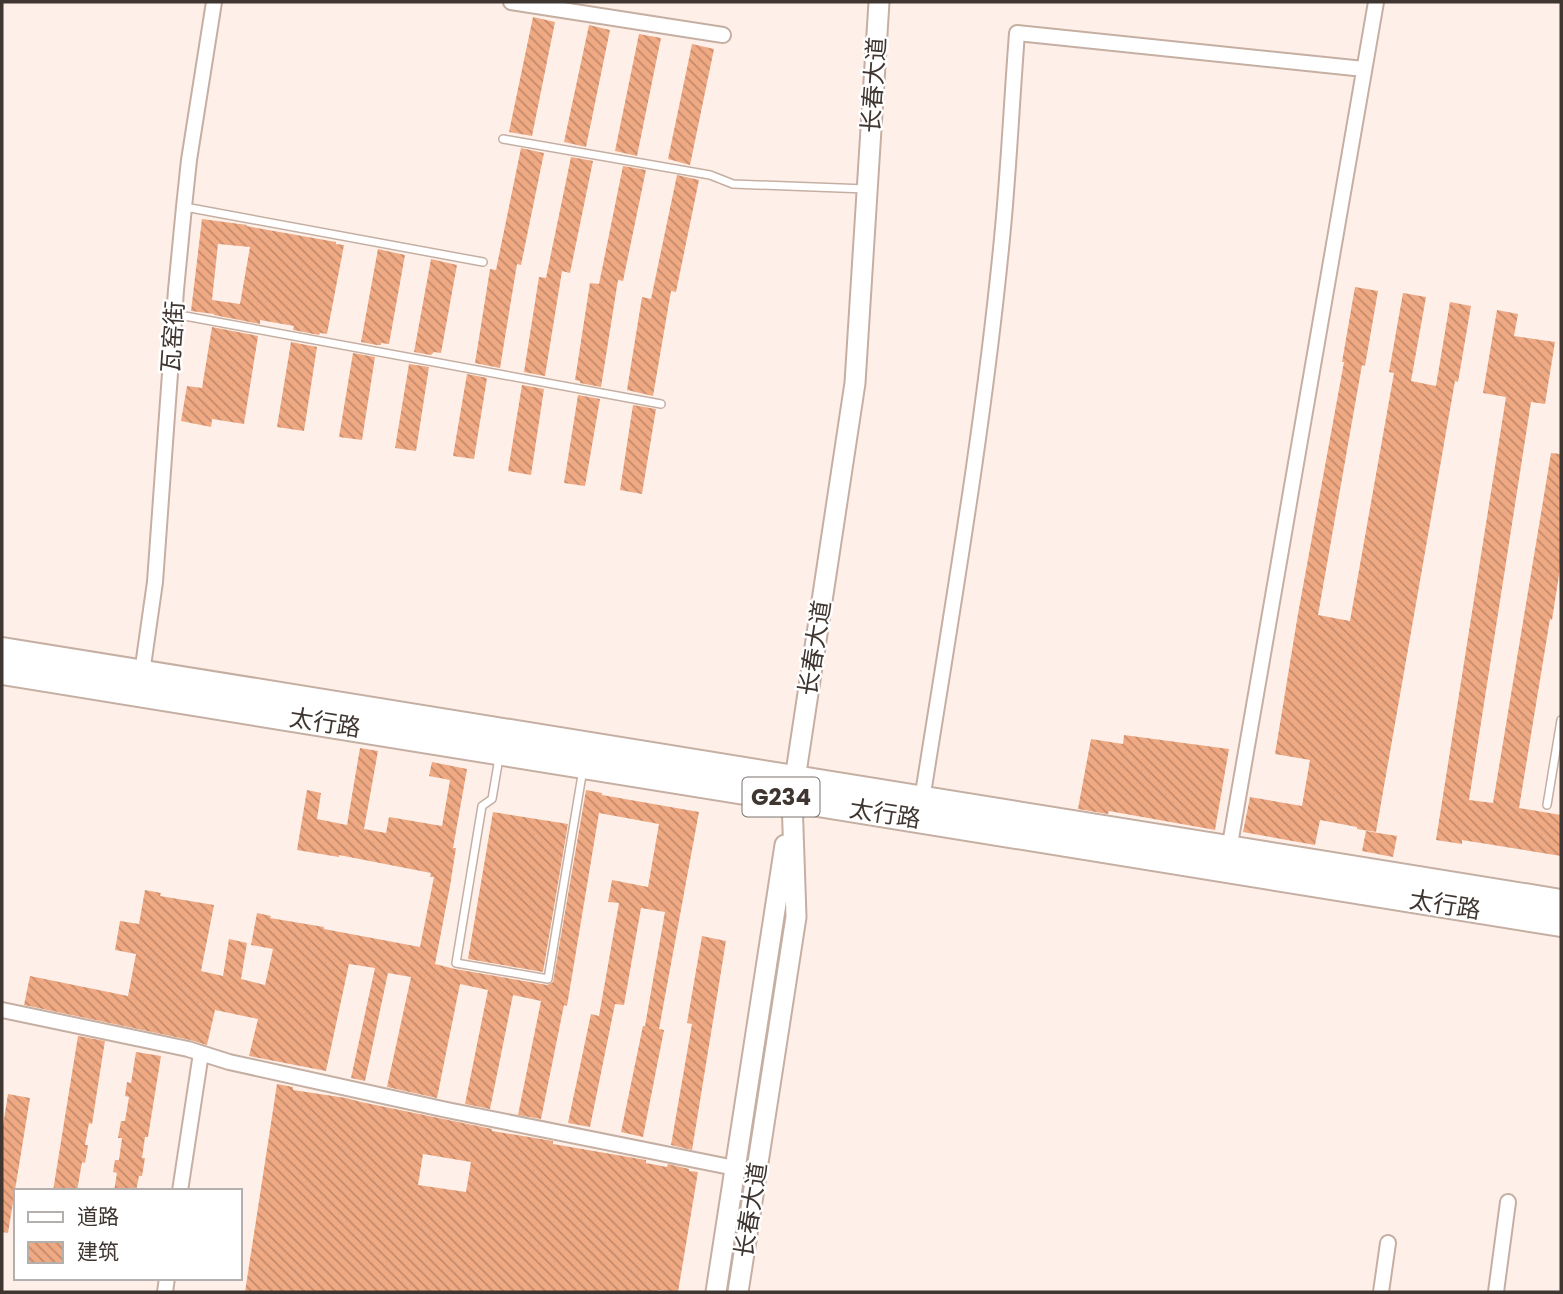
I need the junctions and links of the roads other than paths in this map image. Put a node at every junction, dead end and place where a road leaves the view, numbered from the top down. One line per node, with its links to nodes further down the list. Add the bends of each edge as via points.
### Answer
1 (214, 2): 9 (street, 瓦窑街)
2 (511, 2): 5 (street)
3 (879, 2): 8 (main road, 长春大道)
4 (1376, 2): 6 (street)
5 (723, 35)
6 (1364, 69): 20 (street, via 1017,33 990,343); 22 (street)
7 (503, 139): 8 (lane, via 710,175 733,184)
8 (867, 189): 19 (main road, 长春大道, via 855,383)
9 (184, 207): 10 (lane); 11 (street, 瓦窑街)
10 (483, 262)
11 (174, 314): 12 (lane); 15 (street, 瓦窑街, via 155,582)
12 (662, 404)
13 (2, 651): 15 (highway, 太行路 / G234)
14 (2, 671): 17 (highway, 太行路 / G234)
15 (142, 673): 19 (highway, 太行路 / G234)
16 (1561, 720): 21 (lane)
17 (500, 751): 18 (highway, 太行路 / G234); 18 (lane, via 492,799 482,806 456,963 548,979)
18 (584, 765): 19 (highway, 太行路 / G234)
19 (794, 790): 20 (highway, 太行路 / G234); 24 (highway, 太行路 / G234); 27 (main road); 32 (main road, 长春大道, via 796,917)
20 (922, 800): 22 (highway, 太行路 / G234)
21 (1548, 805)
22 (1229, 850): 23 (highway, 太行路 / G234)
23 (1561, 903)
24 (1561, 923)
25 (2, 1010): 26 (street)
26 (201, 1054): 27 (street); 28 (street)
27 (735, 1168): 31 (main road)
28 (180, 1189)
29 (1508, 1202): 34 (street)
30 (1388, 1243): 33 (street)
31 (716, 1292)
32 (738, 1292)
33 (1381, 1292)
34 (1496, 1292)

